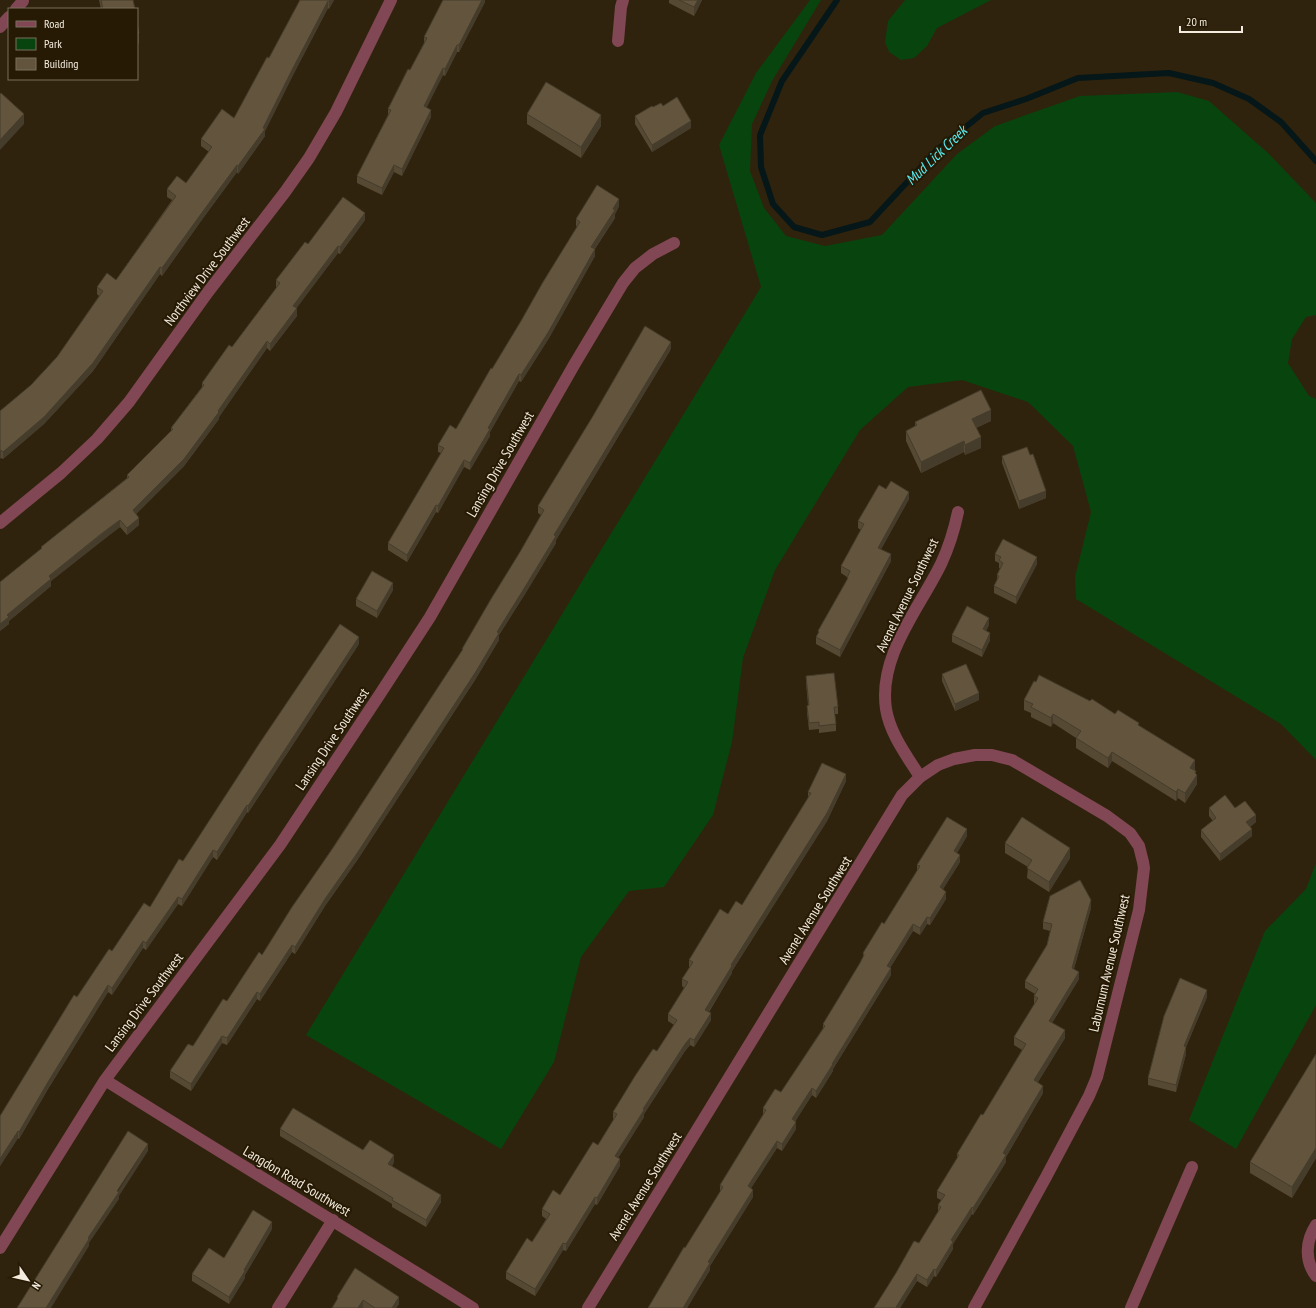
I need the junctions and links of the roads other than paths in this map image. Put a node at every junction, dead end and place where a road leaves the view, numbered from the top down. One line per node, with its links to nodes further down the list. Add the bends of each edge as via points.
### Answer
1 (391, 0): 8 (street, Northview Drive Southwest, via 336,112 309,158 129,402 97,439 61,473)
2 (623, 0): 5 (street, via 620,7)
3 (8, 17): 4 (street)
4 (0, 26)
5 (618, 41)
6 (674, 243): 10 (street, Lansing Drive Southwest, via 653,254 635,268 623,283 430,617 385,688 280,844)
7 (958, 512): 9 (street, Avenel Avenue Southwest, via 952,539 941,564 899,640 890,663 885,687 886,710 892,728)
8 (0, 523)
9 (920, 777): 18 (street, Avenel Avenue Southwest, via 902,795); 19 (street, Laburnum Avenue Southwest, via 938,765 975,755 992,755 1012,760 1107,816 1130,833 1139,846 1143,862 1139,910 1097,1077)
10 (105, 1080): 12 (street, Langdon Road Southwest); 14 (street, Lansing Drive Southwest)
11 (1192, 1167): 20 (street)
12 (333, 1220): 16 (street); 17 (street, Langdon Road Southwest)
13 (1316, 1225): 15 (street, via 1310,1233 1307,1248 1309,1262)
14 (0, 1248)
15 (1316, 1276)
16 (278, 1308)
17 (473, 1308)
18 (588, 1308)
19 (974, 1308)
20 (1131, 1308)

